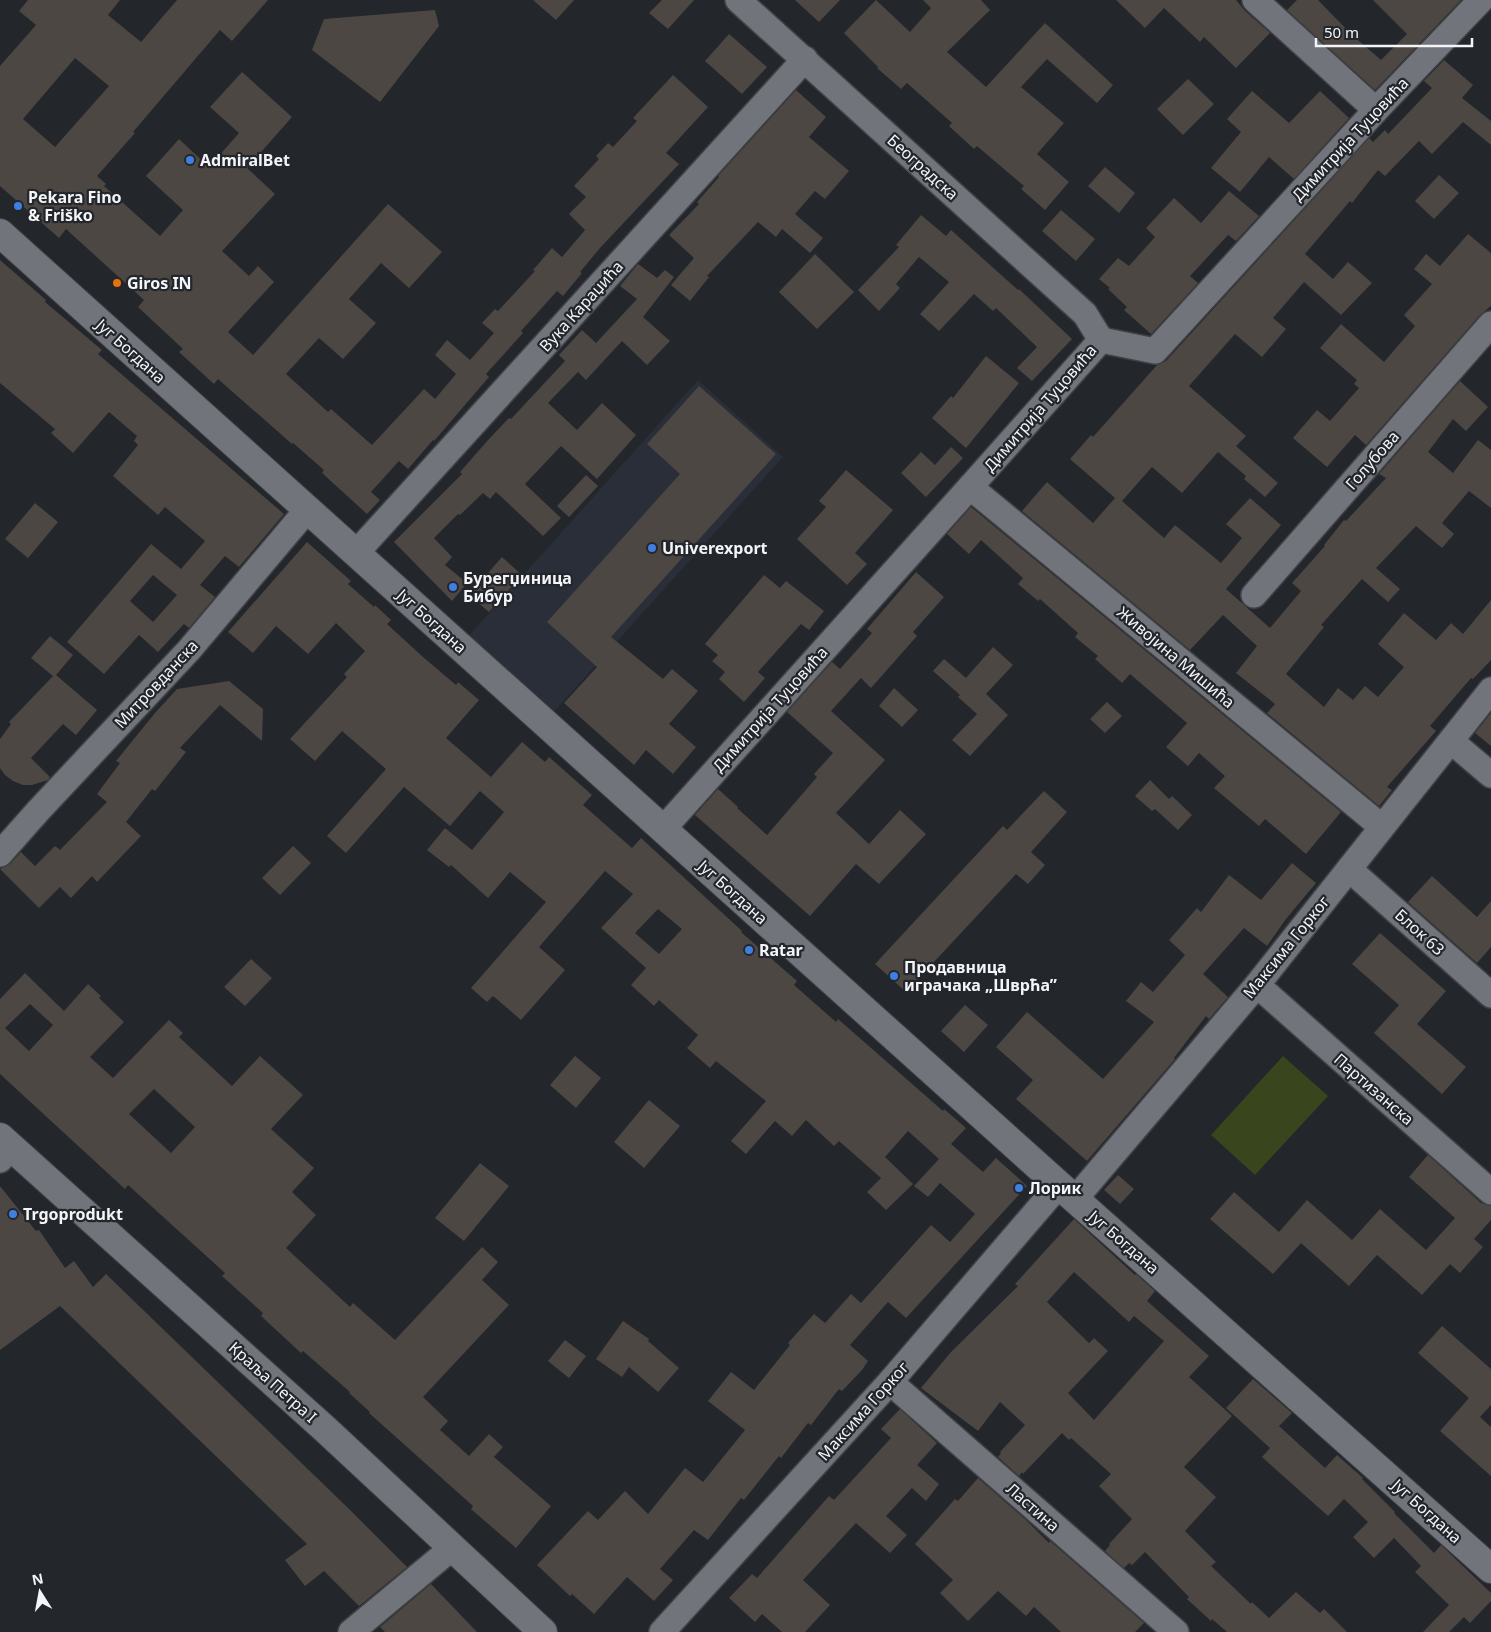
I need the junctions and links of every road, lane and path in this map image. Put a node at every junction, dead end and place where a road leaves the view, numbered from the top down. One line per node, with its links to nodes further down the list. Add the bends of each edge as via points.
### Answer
1 (738, 0): 4 (street, Београдска)
2 (1255, 0): 5 (street)
3 (1481, 0): 5 (street, Димитрија Туцовића)
4 (805, 60): 8 (street, Београдска, via 1085,314); 11 (street, Вука Караџића)
5 (1376, 110): 8 (street, Димитрија Туцовића, via 1155,351)
6 (0, 233): 10 (street, Југ Богдана)
7 (1491, 324): 12 (street, Голубова)
8 (1101, 340): 9 (street, Димитрија Туцовића)
9 (970, 487): 16 (street, Живојина Мишића); 17 (street, Димитрија Туцовића)
10 (307, 510): 11 (street, Југ Богдана); 18 (street, Митровданска, via 189,650)
11 (356, 553): 17 (street, Југ Богдана)
12 (1254, 595)
13 (1491, 690): 14 (street, Максима Горког)
14 (1450, 741): 15 (street); 16 (street, Максима Горког)
15 (1491, 775)
16 (1382, 827): 19 (street, Максима Горког)
17 (662, 829): 23 (street, Југ Богдана)
18 (0, 854)
19 (1349, 869): 20 (street, Максима Горког); 21 (street, Блок 63)
20 (1257, 985): 23 (street, Максима Горког); 24 (street, Партизанска)
21 (1491, 995)
22 (4, 1148): 26 (street, Краља Петра I, via 325,1429)
23 (1067, 1192): 25 (street, Максима Горког); 27 (street, Југ Богдана)
24 (1491, 1192)
25 (890, 1382): 30 (street, Максима Горког); 31 (street, Ластина)
26 (452, 1548): 28 (street); 29 (street, Краља Петра I)
27 (1490, 1567)
28 (351, 1632)
29 (543, 1632)
30 (662, 1632)
31 (1176, 1632)

